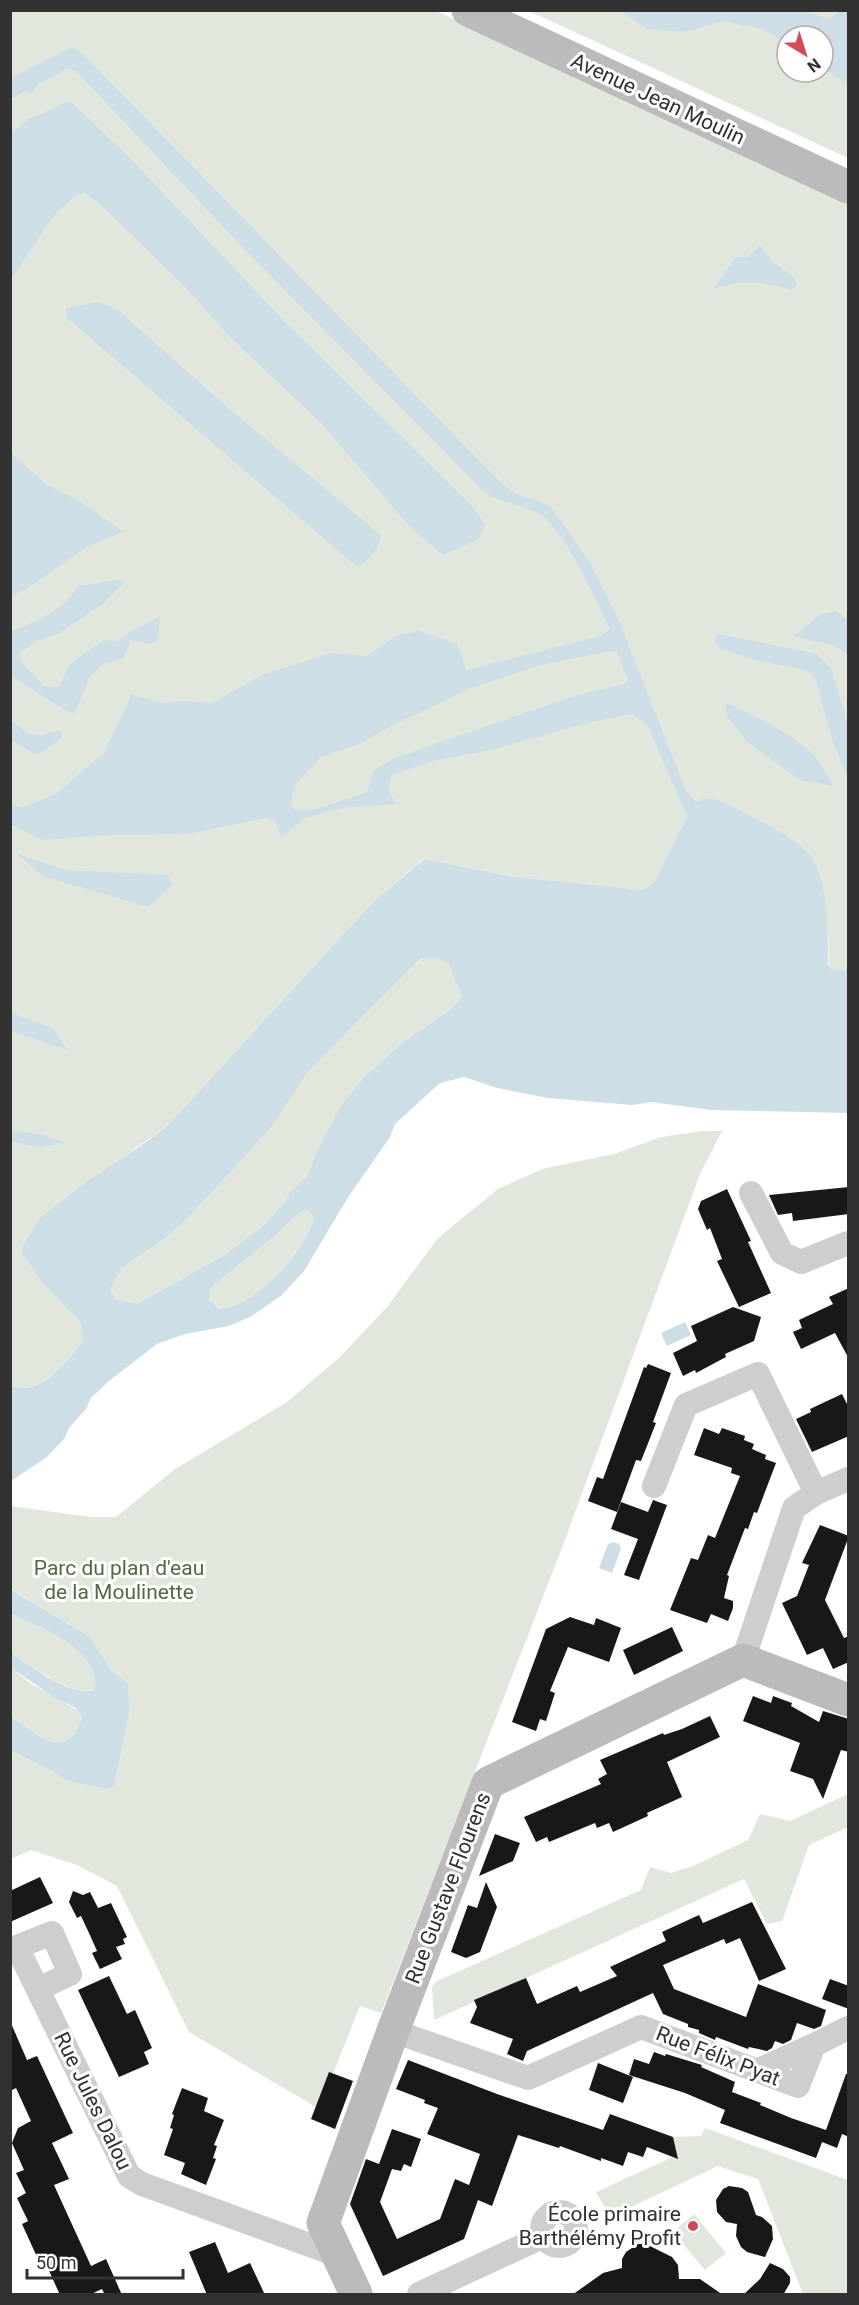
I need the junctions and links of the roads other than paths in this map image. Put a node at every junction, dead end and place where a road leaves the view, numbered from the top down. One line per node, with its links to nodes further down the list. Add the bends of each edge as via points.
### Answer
1 (468, 10): 2 (street, Avenue Jean Moulin)
2 (849, 187)
3 (751, 1193): 4 (street, via 782,1253 801,1262)
4 (849, 1243)
5 (849, 1479): 7 (street)
6 (654, 1486): 7 (street, via 686,1406 758,1374)
7 (816, 1493): 8 (street, via 794,1508)
8 (743, 1660): 9 (street); 12 (street, Rue Gustave Flourens, via 488,1783)
9 (849, 1700)
10 (38, 1989): 14 (street, Rue Jules Dalou, via 129,2176)
11 (849, 2028): 12 (street, Rue Félix Pyat, via 814,2045 798,2086 641,2027 528,2078)
12 (393, 2031): 14 (street, Rue Gustave Flourens, via 323,2223)
13 (544, 2236): 16 (street)
14 (337, 2255): 15 (street, Rue Gustave Flourens)
15 (356, 2295)
16 (419, 2295)

